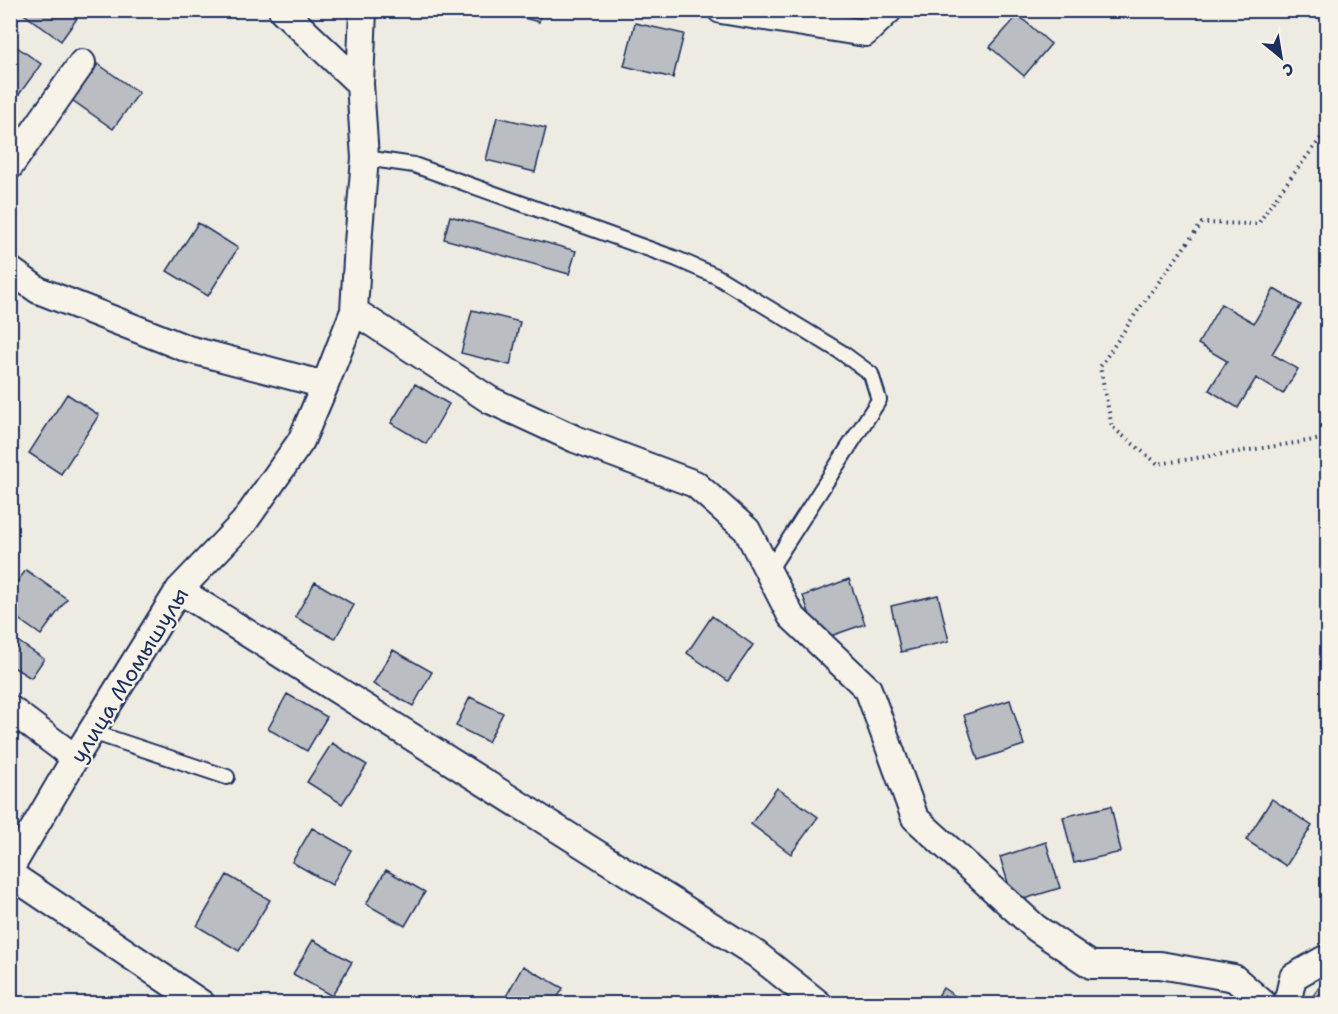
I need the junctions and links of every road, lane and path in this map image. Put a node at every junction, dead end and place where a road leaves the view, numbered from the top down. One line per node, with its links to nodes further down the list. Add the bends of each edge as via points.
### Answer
1 (282, 10): 6 (street)
2 (363, 10): 6 (street, улица Момышулы)
3 (721, 10): 4 (street, via 865,33)
4 (889, 10)
5 (82, 63): 9 (street)
6 (360, 84): 8 (street, улица Момышулы)
7 (1328, 129): 13 (path, via 1258,224 1202,223 1100,367 1112,427 1158,464)
8 (365, 158): 11 (street, улица Момышулы); 14 (lane, via 414,165 677,259 716,276 871,374 879,400)
9 (10, 166)
10 (10, 270): 12 (street, via 38,290 188,349)
11 (354, 311): 12 (street, улица Момышулы); 14 (street, via 490,400 575,439 695,484 747,530)
12 (325, 385): 15 (street, улица Момышулы, via 300,441 244,522)
13 (1328, 438)
14 (768, 572): 25 (street, via 791,616 868,689 915,818 1036,928 1091,965 1160,965 1234,978)
15 (179, 590): 17 (street, улица Момышулы); 24 (street, via 756,954)
16 (10, 709): 18 (street)
17 (92, 732): 18 (street, улица Момышулы); 19 (lane)
18 (75, 758): 20 (street, улица Момышулы)
19 (227, 777)
20 (10, 869)
21 (10, 874): 23 (street)
22 (1328, 958): 26 (street, via 1293,977)
23 (202, 1004)
24 (819, 1004)
25 (1264, 1004)
26 (1287, 1004)

